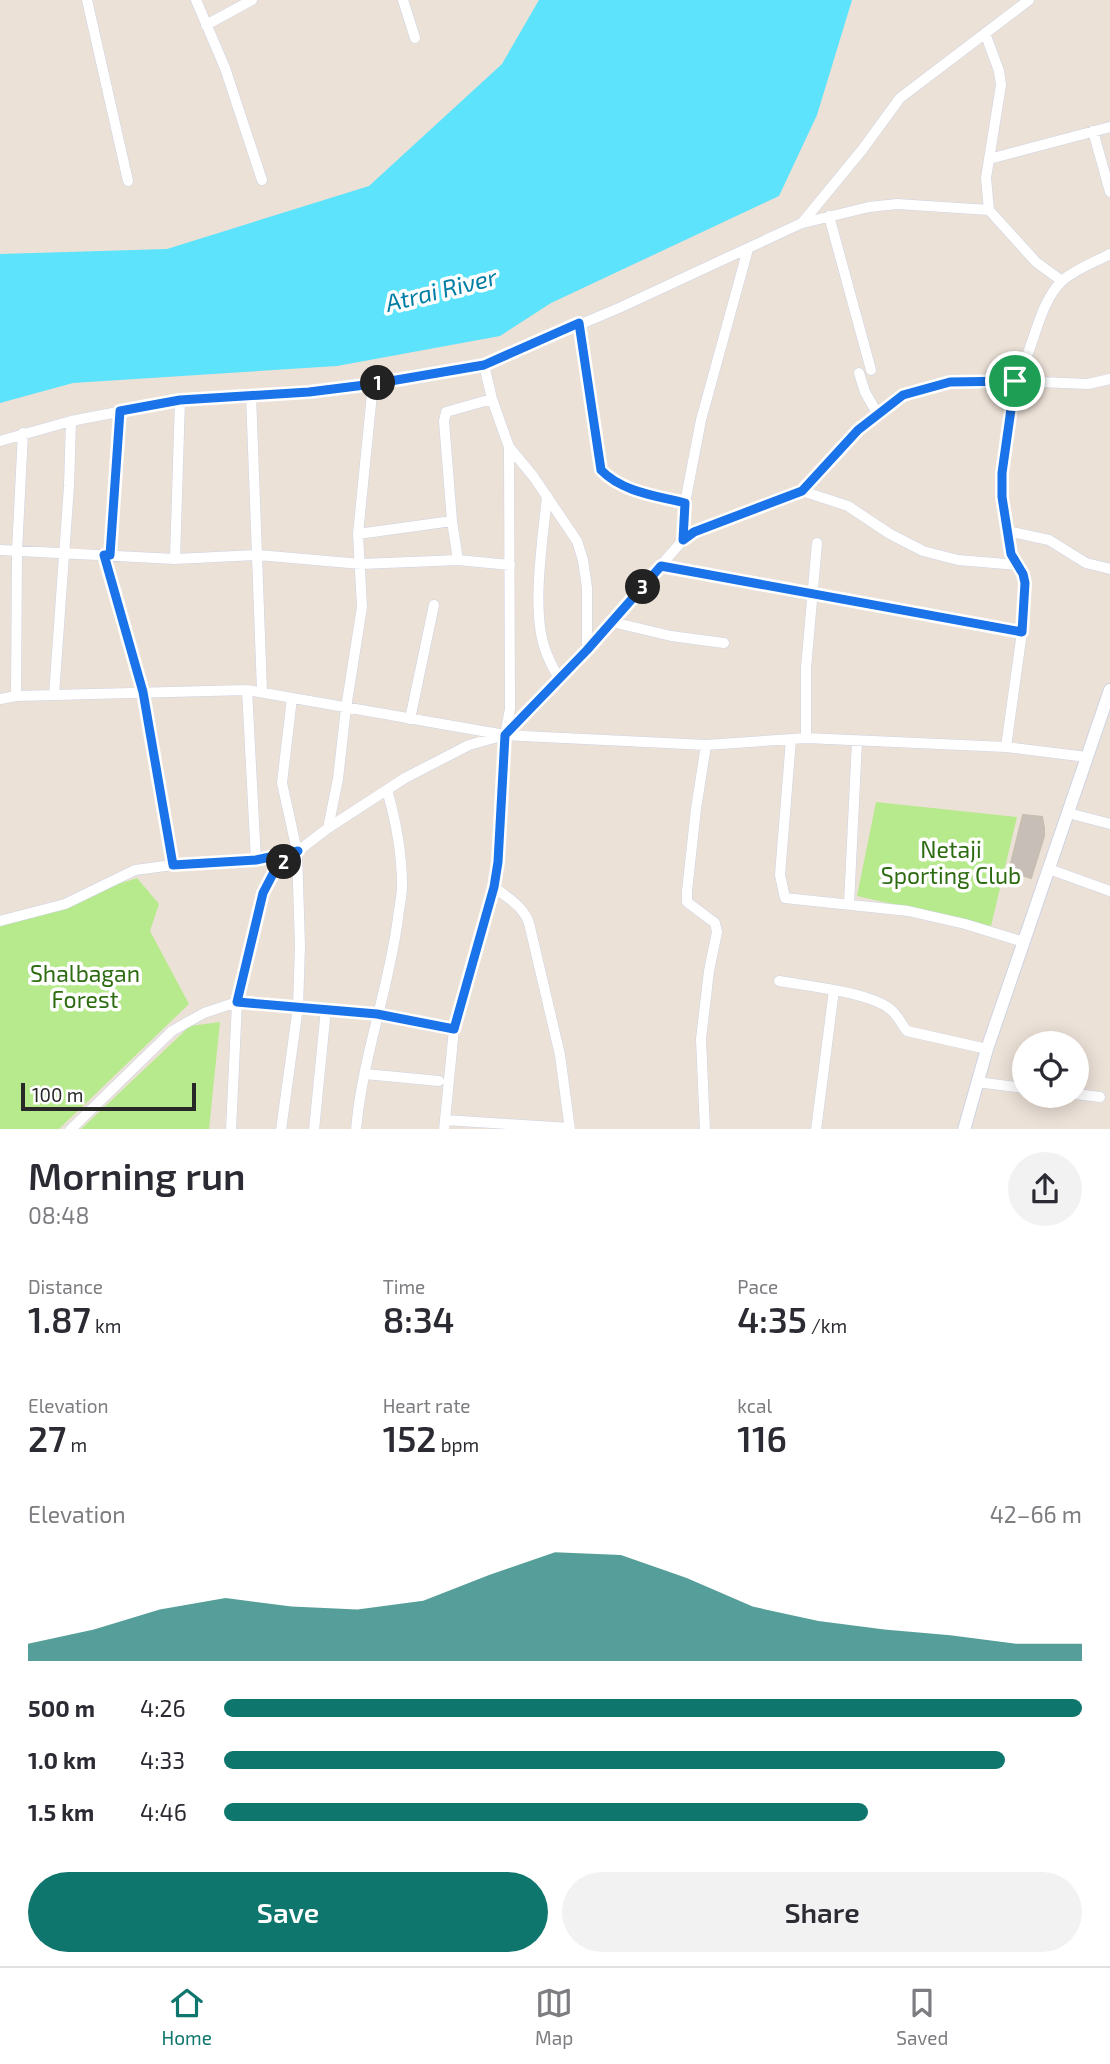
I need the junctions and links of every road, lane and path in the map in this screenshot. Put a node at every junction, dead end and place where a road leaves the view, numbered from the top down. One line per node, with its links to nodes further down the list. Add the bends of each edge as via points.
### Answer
1 (87, 0): 14 (street)
2 (196, 0): 7 (street)
3 (252, 0): 7 (street)
4 (403, 0): 9 (street)
5 (1029, 0): 6 (street)
6 (1016, 5): 8 (street)
7 (206, 25): 13 (street)
8 (985, 33): 12 (street, via 1001,85); 18 (street, via 900,98)
9 (415, 38)
10 (1110, 127): 11 (street)
11 (1093, 131): 12 (street); 15 (street)
12 (989, 159): 16 (street, via 985,193)
13 (262, 180)
14 (128, 181)
15 (1110, 192)
16 (989, 210): 17 (street, via 897,204); 21 (street, via 1036,262)
17 (829, 216): 18 (street); 24 (street)
18 (802, 223): 19 (street)
19 (748, 249): 22 (street); 40 (street, via 701,420)
20 (1110, 254): 21 (street)
21 (1062, 281): 27 (street, via 1049,299)
22 (579, 323): 23 (street); 40 (street, via 601,470 621,485)
23 (484, 365): 28 (street); 31 (street)
24 (871, 370)
25 (859, 373): 33 (street)
26 (1110, 379): 27 (street, via 1088,384)
27 (1015, 381): 33 (street, via 928,387 903,395); 42 (street, via 1002,473)
28 (373, 384): 29 (street); 43 (street)
29 (251, 394): 30 (street); 50 (street)
30 (180, 400): 32 (street); 51 (street)
31 (492, 400): 37 (street); 41 (street, via 446,412)
32 (120, 411): 34 (street); 49 (street)
33 (877, 413): 38 (street)
34 (71, 421): 35 (street); 48 (street)
35 (23, 433): 36 (street); 47 (street)
36 (0, 441)
37 (509, 447): 39 (street); 54 (street)
38 (802, 491): 44 (street); 55 (street, via 848,506 923,551 958,560)
39 (547, 496): 63 (street, via 577,541 583,560); 64 (street, via 539,622 544,648)
40 (685, 503): 44 (street)
41 (452, 521): 43 (street); 52 (street)
42 (1007, 531): 55 (street); 57 (street, via 1049,540 1086,563)
43 (358, 534): 53 (street)
44 (683, 540): 56 (street)
45 (817, 543): 58 (street)
46 (0, 551): 47 (street)
47 (16, 551): 48 (street); 70 (street)
48 (64, 554): 49 (street); 69 (street)
49 (107, 555): 51 (street); 68 (street)
50 (258, 555): 51 (street); 53 (street); 67 (street)
51 (175, 559)
52 (458, 560): 53 (street); 54 (street)
53 (361, 564): 73 (street, via 362,607)
54 (510, 565): 75 (street)
55 (1018, 565): 61 (street, via 1025,583)
56 (661, 566): 58 (street); 60 (street)
57 (1110, 569)
58 (812, 596): 61 (street); 76 (street)
59 (434, 605): 74 (street)
60 (612, 622): 62 (street); 63 (street)
61 (1022, 632): 80 (street)
62 (724, 643)
63 (587, 650): 64 (street)
64 (559, 679): 75 (street)
65 (247, 690): 67 (street); 68 (street); 87 (street)
66 (1110, 690): 81 (street)
67 (262, 691): 71 (street)
68 (143, 692): 69 (street); 88 (street)
69 (54, 695): 70 (street)
70 (16, 696): 72 (street)
71 (292, 698): 73 (street); 86 (street, via 282,783)
72 (0, 699)
73 (346, 708): 74 (street); 85 (street)
74 (410, 719): 75 (street)
75 (505, 735): 79 (street); 82 (street, via 469,745); 90 (street)
76 (806, 738): 77 (street); 78 (street)
77 (791, 739): 79 (street); 92 (street, via 780,875 785,898)
78 (857, 741): 80 (street); 92 (street)
79 (706, 745): 116 (street, via 687,891 687,902 715,923 717,932 701,1039)
80 (1006, 747): 81 (street)
81 (1087, 757): 83 (street)
82 (387, 790): 85 (street); 100 (street, via 396,820 402,886 393,954)
83 (1068, 813): 84 (street); 89 (street)
84 (1110, 824)
85 (328, 828): 86 (street)
86 (298, 851): 87 (street); 97 (street, via 276,868 263,893); 98 (street)
87 (256, 860): 88 (street)
88 (173, 865): 93 (street, via 135,870 65,904)
89 (1049, 869): 91 (street); 94 (street)
90 (494, 887): 101 (street); 110 (street, via 525,912 529,923 560,1055)
91 (1110, 891)
92 (849, 904): 94 (street, via 908,911)
93 (0, 921)
94 (1024, 942): 102 (street)
95 (779, 981): 96 (street)
96 (834, 990): 102 (street, via 888,1007 907,1031); 117 (street)
97 (237, 1002): 98 (street); 111 (street, via 172,1031); 112 (street)
98 (298, 1007): 99 (street); 113 (street)
99 (326, 1009): 100 (street); 114 (street)
100 (377, 1014): 101 (street); 103 (street)
101 (454, 1029): 109 (street)
102 (987, 1049): 105 (street)
103 (365, 1074): 104 (street); 115 (street)
104 (439, 1082)
105 (977, 1082): 106 (street); 118 (street)
106 (1012, 1086)
107 (1089, 1096): 108 (street)
108 (1100, 1097)
109 (444, 1125): 110 (street)
110 (570, 1128)
111 (70, 1129)
112 (231, 1129)
113 (281, 1129)
114 (314, 1129)
115 (356, 1129)
116 (705, 1129)
117 (816, 1129)
118 (964, 1129)

